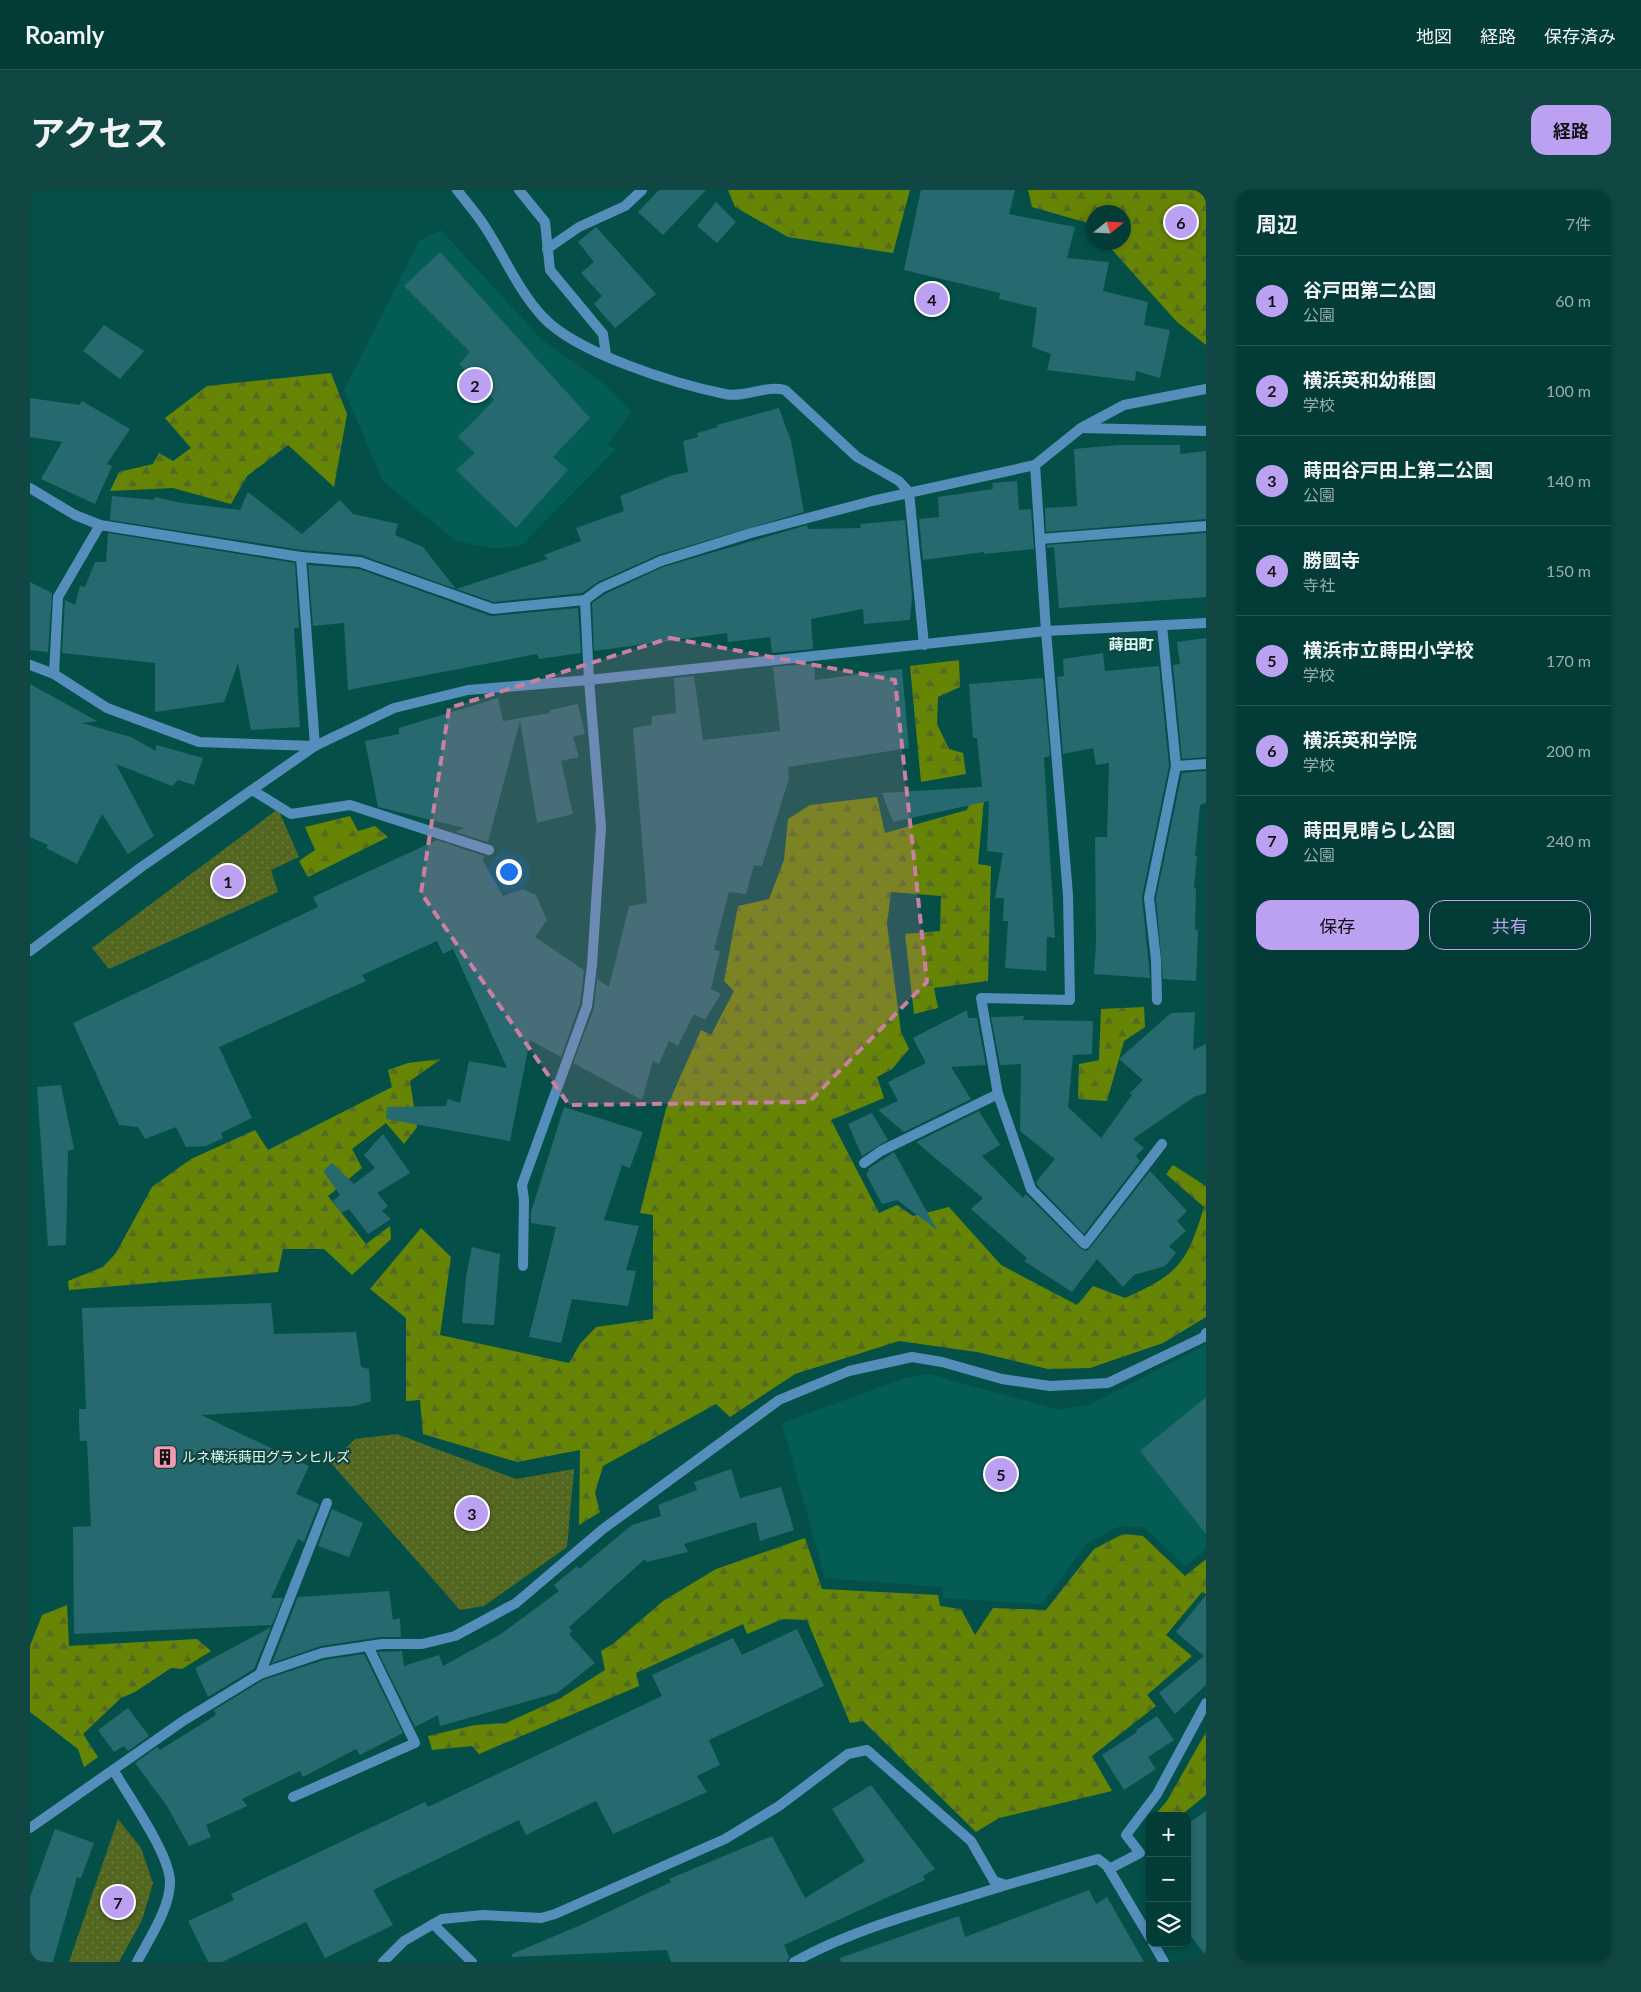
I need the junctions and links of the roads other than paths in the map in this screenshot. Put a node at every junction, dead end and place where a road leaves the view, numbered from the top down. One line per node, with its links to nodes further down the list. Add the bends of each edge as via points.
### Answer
1 (457, 190): 5 (street, via 486,227 541,316 559,333)
2 (519, 190): 4 (street, via 545,222)
3 (642, 190): 4 (street, via 625,206 579,227)
4 (547, 249): 5 (street, via 550,270 603,334)
5 (606, 356): 11 (street, via 667,379 727,394 738,395 774,387 784,390 857,457 899,481)
6 (1206, 389): 7 (street, via 1124,405)
7 (1081, 428): 8 (street); 9 (street)
8 (1206, 431)
9 (1035, 465): 11 (street); 14 (street)
10 (30, 488): 12 (street, via 75,515)
11 (909, 492): 16 (street, via 751,533 661,561 601,588); 20 (street)
12 (100, 525): 15 (street); 22 (street, via 58,597)
13 (1206, 526): 14 (street)
14 (1040, 540): 19 (street)
15 (301, 557): 16 (street, via 360,562 494,609); 24 (street)
16 (586, 600): 23 (street)
17 (1206, 623): 18 (street)
18 (1162, 626): 19 (street); 26 (street)
19 (1046, 631): 20 (street); 31 (street, via 1068,895 1070,1000 981,998)
20 (924, 645): 23 (street)
21 (30, 665): 22 (street)
22 (54, 674): 24 (street, via 107,708 199,742)
23 (589, 680): 24 (street, via 468,690 394,708); 34 (street, via 601,827 592,965 587,1006 522,1185)
24 (315, 746): 27 (street)
25 (1206, 764): 26 (street)
26 (1176, 766): 30 (street, via 1149,898)
27 (252, 790): 28 (street, via 291,814 350,805); 29 (street)
28 (489, 850)
29 (30, 950)
30 (1157, 1000)
31 (998, 1094): 32 (street, via 1031,1189 1084,1244); 33 (street, via 881,1151)
32 (1162, 1144)
33 (864, 1163)
34 (523, 1266)
35 (1206, 1333): 37 (street, via 1204,1337 1108,1383 1050,1386 1002,1379 912,1357 849,1371 779,1400 603,1529 516,1603 455,1636 422,1644)
36 (327, 1503): 38 (street)
37 (368, 1646): 38 (street, via 322,1653); 41 (street, via 415,1743)
38 (260, 1674): 40 (street, via 183,1720)
39 (1206, 1703): 43 (street, via 1157,1794 1126,1835 1140,1853)
40 (114, 1770): 42 (street); 48 (street, via 162,1854 170,1880 164,1910)
41 (293, 1797)
42 (30, 1828)
43 (1109, 1870): 44 (street, via 1098,1859); 46 (street)
44 (1006, 1886): 45 (street, via 994,1881 971,1841 867,1750 848,1754 779,1806 724,1839 555,1914 541,1918 483,1915 442,1919); 51 (street, via 873,1928 818,1948)
45 (433, 1924): 49 (street, via 404,1941); 50 (street)
46 (1146, 1931)
47 (1155, 1947): 52 (street)
48 (137, 1962)
49 (382, 1962)
50 (472, 1962)
51 (794, 1962)
52 (1164, 1962)

